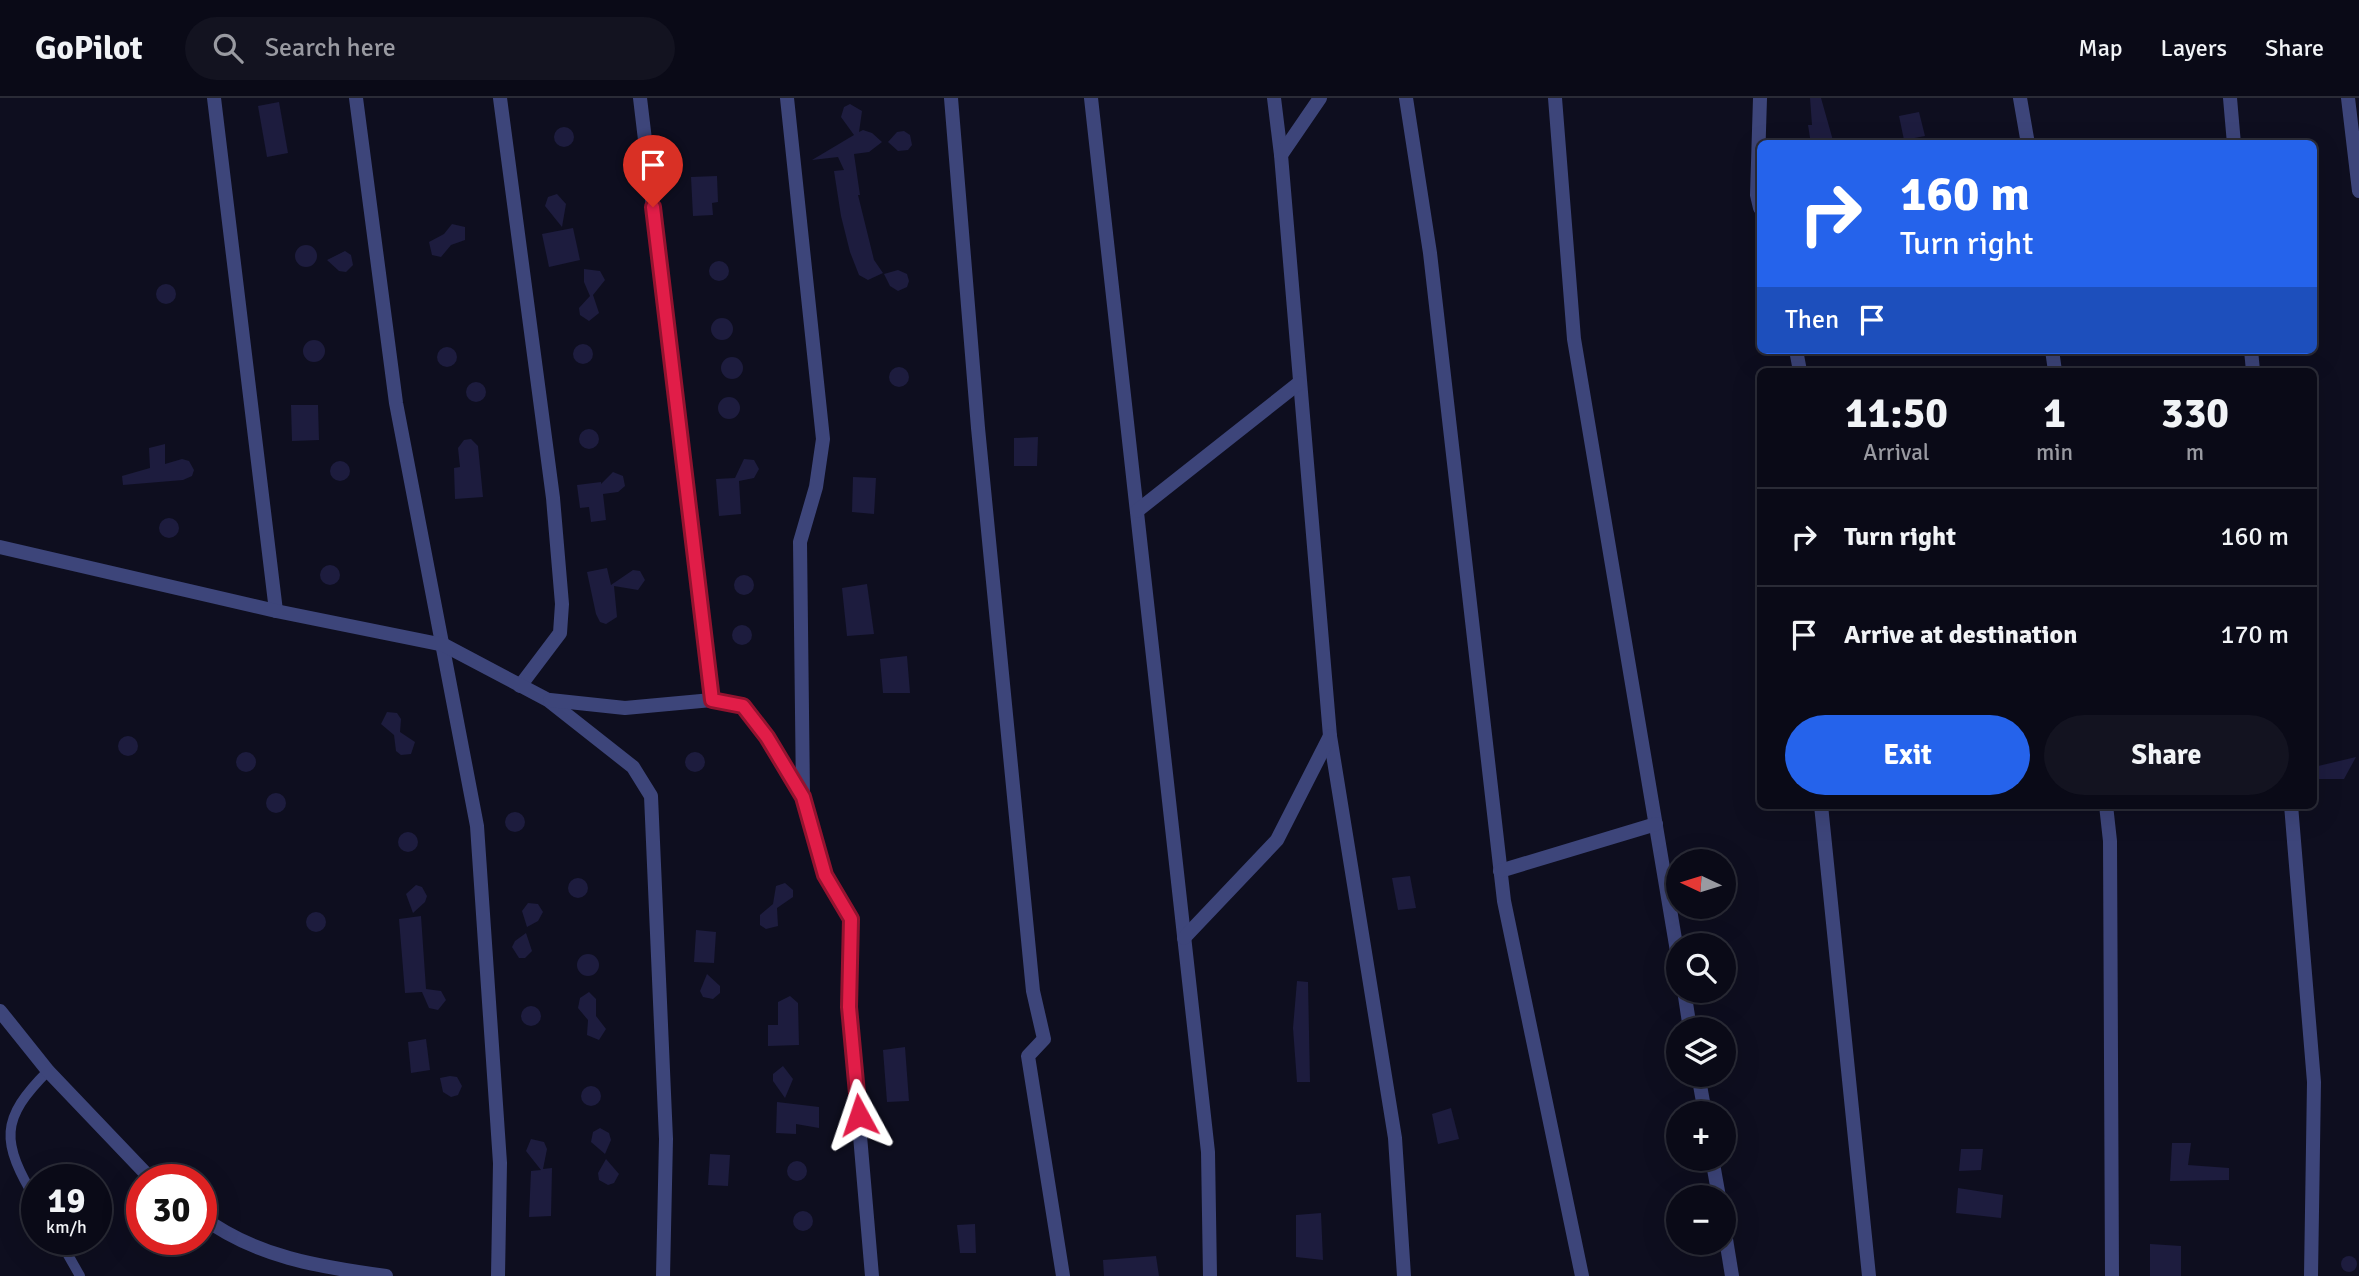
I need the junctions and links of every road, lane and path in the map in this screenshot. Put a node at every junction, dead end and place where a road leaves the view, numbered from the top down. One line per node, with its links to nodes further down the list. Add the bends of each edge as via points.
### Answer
1 (214, 98): 24 (street)
2 (356, 98): 25 (street, via 396,403)
3 (500, 98): 26 (street, via 553,498 562,604 560,633)
4 (640, 98): 28 (street)
5 (787, 98): 30 (street, via 823,439 816,487 800,542)
6 (951, 98): 50 (street, via 1033,991 1044,1039 1028,1056)
7 (1091, 98): 22 (street)
8 (1274, 98): 19 (street)
9 (1320, 98): 19 (street)
10 (1406, 98): 35 (street, via 1430,253)
11 (1555, 98): 34 (street, via 1574,339)
12 (1760, 98): 16 (street)
13 (2020, 98): 17 (street)
14 (2230, 98): 18 (street)
15 (2348, 98): 20 (street)
16 (1759, 140)
17 (2027, 140)
18 (2234, 140)
19 (1281, 155): 21 (street)
20 (2359, 191)
21 (1299, 383): 22 (street); 29 (street)
22 (1137, 511): 37 (street)
23 (0, 547): 24 (street)
24 (276, 611): 25 (street)
25 (444, 645): 26 (street); 47 (street, via 477,826 500,1150)
26 (520, 686): 27 (street)
27 (548, 700): 28 (street, via 625,708); 48 (street, via 633,767 651,796 666,1139)
28 (712, 700): 30 (street, via 743,706)
29 (1330, 736): 37 (street, via 1277,840); 52 (street, via 1395,1138)
30 (803, 797): 49 (street, via 825,875 851,919 849,1007)
31 (1821, 809): 55 (street)
32 (2106, 809): 56 (street)
33 (2291, 809): 57 (street, via 2314,1082)
34 (1656, 824): 35 (street); 36 (street)
35 (1500, 872): 53 (street)
36 (1674, 933)
37 (1184, 938): 51 (street, via 1208,1153)
38 (0, 1011): 39 (street)
39 (48, 1071): 40 (street); 41 (lane, via 8,1105 3,1127 7,1153)
40 (137, 1164)
41 (21, 1176)
42 (217, 1225): 46 (street, via 255,1247 294,1261)
43 (68, 1255): 45 (lane)
44 (1729, 1255): 54 (street)
45 (80, 1276)
46 (386, 1276)
47 (498, 1276)
48 (663, 1276)
49 (872, 1276)
50 (1063, 1276)
51 (1210, 1276)
52 (1404, 1276)
53 (1582, 1276)
54 (1732, 1276)
55 (1869, 1276)
56 (2112, 1276)
57 (2311, 1276)

